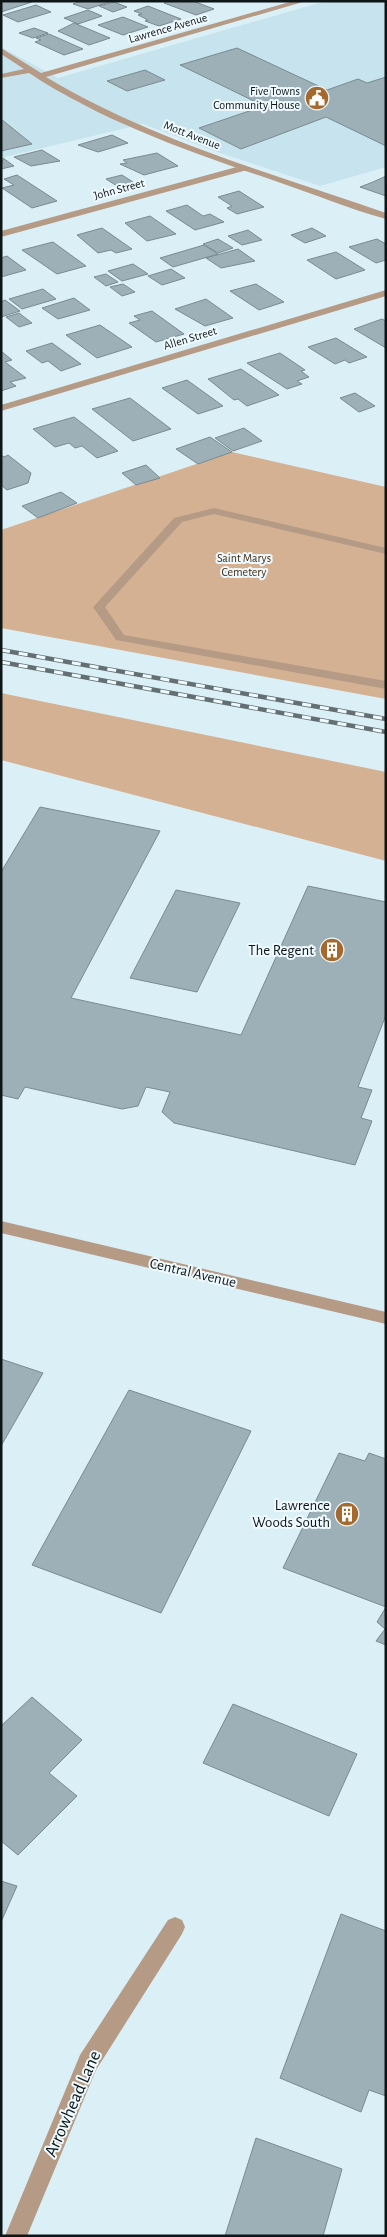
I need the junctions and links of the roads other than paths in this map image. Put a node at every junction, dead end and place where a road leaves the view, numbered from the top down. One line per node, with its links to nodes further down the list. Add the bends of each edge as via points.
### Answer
1 (299, 2): 5 (street, Lawrence Avenue)
2 (1, 50): 3 (street, Mott Avenue)
3 (30, 70): 4 (street); 5 (street, Mott Avenue)
4 (1, 76)
5 (40, 76): 6 (street, Mott Avenue, via 123,121)
6 (244, 168): 7 (street, Mott Avenue); 8 (street, John Street)
7 (386, 216)
8 (1, 234)
9 (386, 293): 10 (street, Allen Street)
10 (1, 408)
11 (386, 551): 12 (street, via 214,511 178,520 99,607 120,638)
12 (386, 685)
13 (1, 1227): 14 (street, Central Avenue)
14 (386, 1318)
15 (175, 1928): 16 (street, Arrowhead Lane, via 88,2063)
16 (16, 2236)

